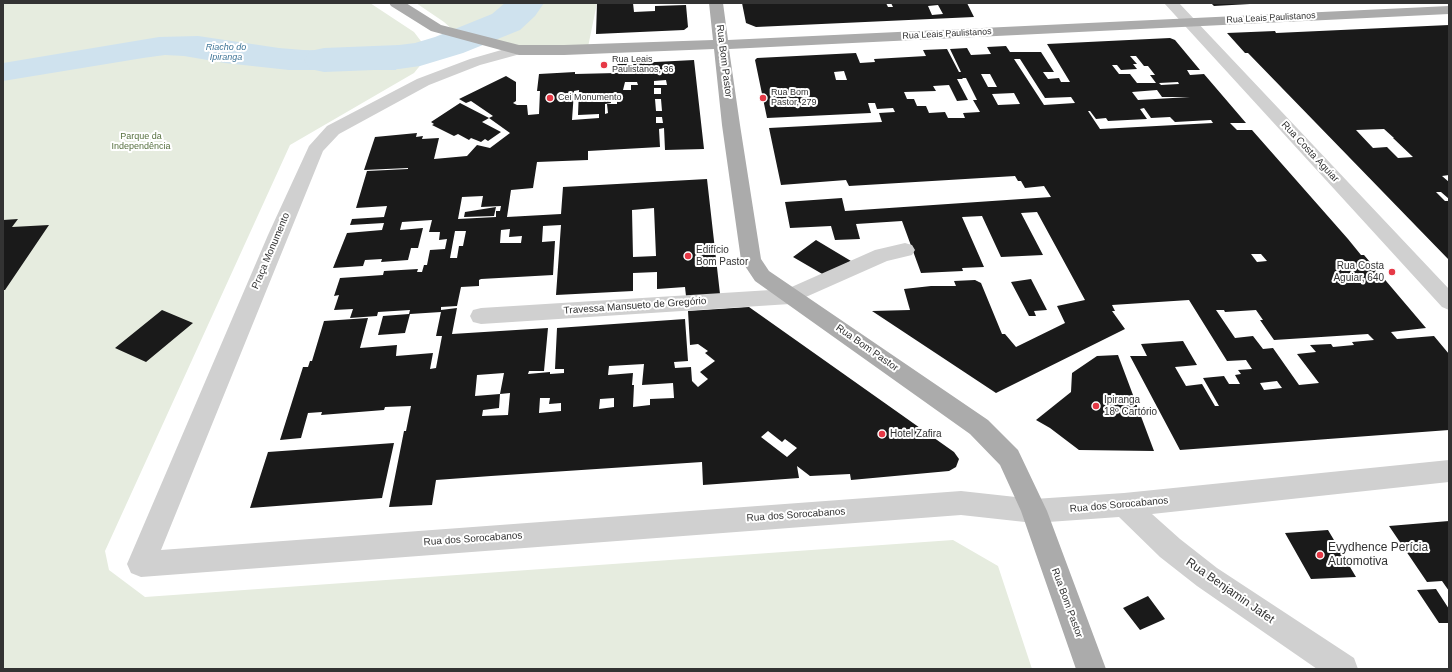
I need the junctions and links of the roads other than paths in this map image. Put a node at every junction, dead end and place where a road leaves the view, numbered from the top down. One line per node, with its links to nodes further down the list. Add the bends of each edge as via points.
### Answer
1 (396, 3): 7 (main road, Rua Leais Paulistanos, via 436,28)
2 (716, 3): 6 (main road, Rua Bom Pastor)
3 (1171, 3): 5 (street, Rua Costa Aguiar)
4 (1449, 10): 5 (main road, Rua Leais Paulistanos)
5 (1189, 22): 6 (main road, Rua Leais Paulistanos); 10 (street, Rua Costa Aguiar)
6 (722, 45): 7 (main road, Rua Leais Paulistanos); 9 (main road, Rua Bom Pastor, via 751,260 762,276)
7 (519, 50): 15 (street, Praça Monumento, via 475,62 423,82 333,130 322,140 315,150 274,243)
8 (905, 250): 9 (street, via 882,255)
9 (790, 296): 11 (street, Travessa Mansueto de Gregório); 14 (main road, Rua Bom Pastor, via 979,427 1009,458)
10 (1449, 302)
11 (481, 316)
12 (1449, 471): 13 (street, Rua dos Sorocabanos)
13 (1124, 505): 14 (street, Rua dos Sorocabanos); 17 (street, Rua Benjamin Jafet, via 1170,548 1207,577)
14 (1034, 512): 15 (street, Rua dos Sorocabanos, via 961,504); 16 (main road, Rua Bom Pastor)
15 (141, 564)
16 (1091, 669)
17 (1343, 669)

